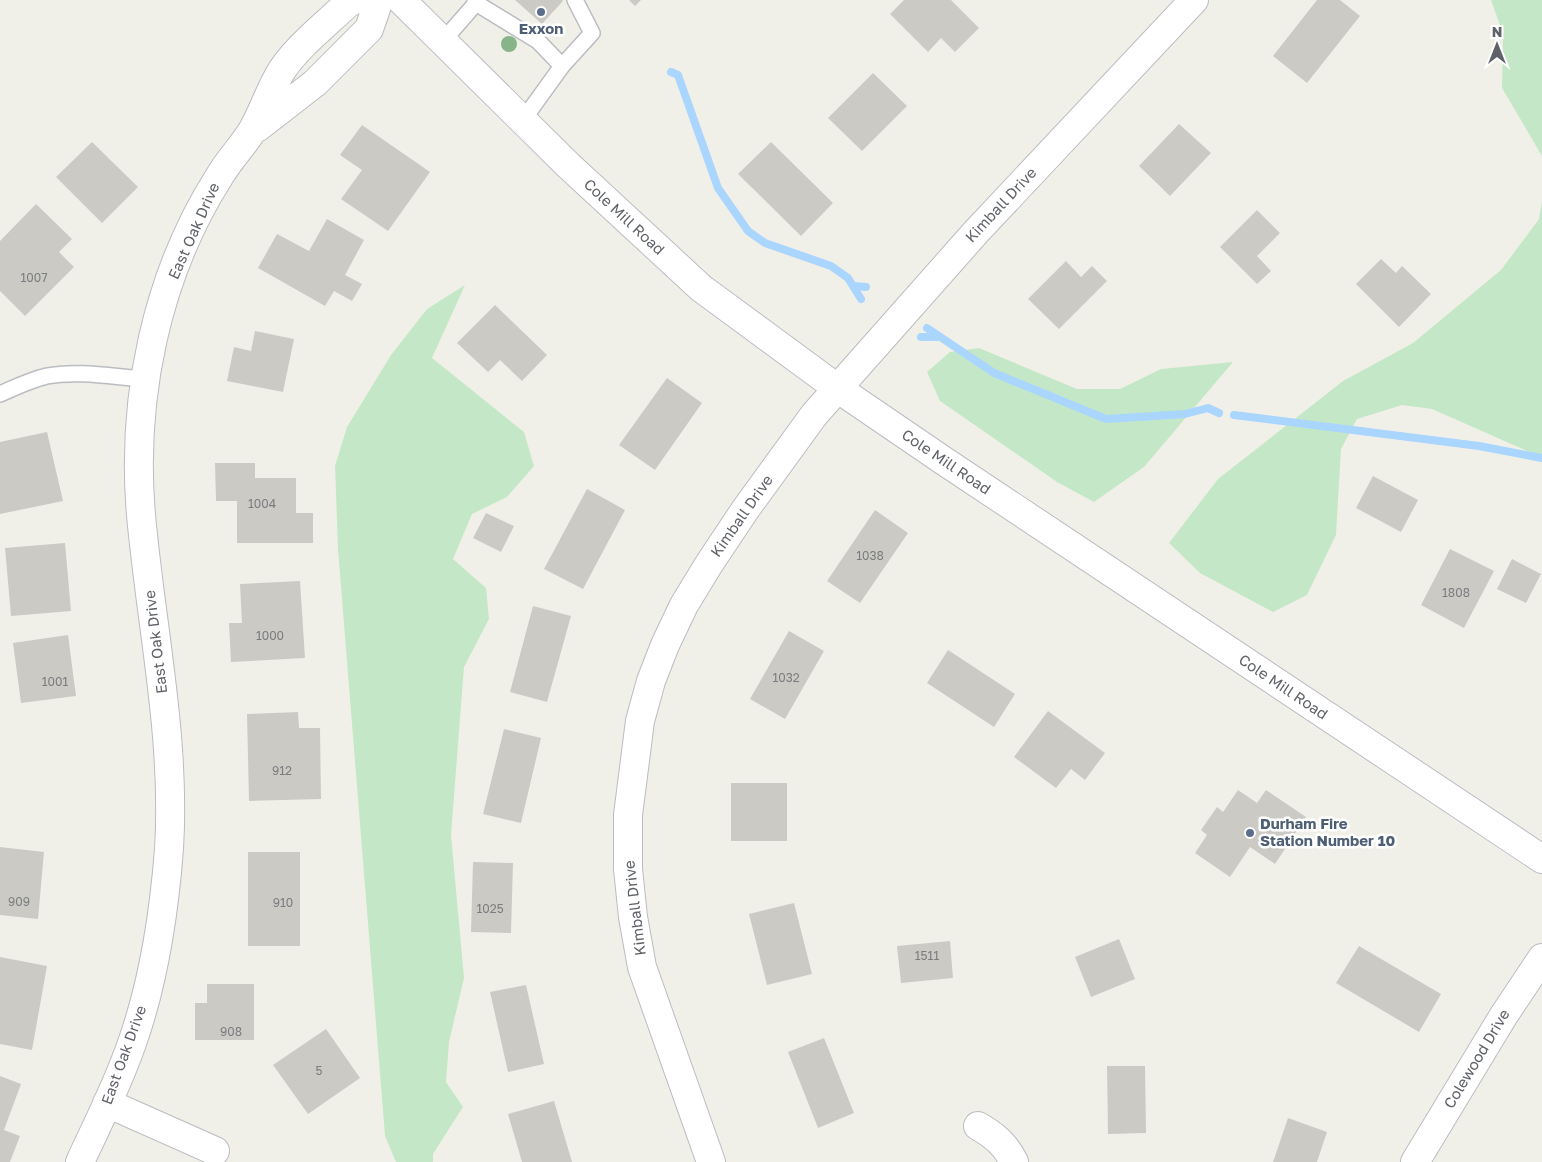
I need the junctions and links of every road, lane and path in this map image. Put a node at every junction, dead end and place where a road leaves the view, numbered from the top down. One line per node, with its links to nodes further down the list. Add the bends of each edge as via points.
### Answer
1 (354, 0): 10 (street, East Oak Drive, via 282,69)
2 (379, 0): 10 (street, East Oak Drive, via 369,29 315,83)
3 (402, 0): 7 (street, Cole Mill Road)
4 (575, 0): 8 (lane, via 592,33)
5 (1194, 0): 12 (street, Kimball Drive, via 976,232)
6 (475, 2): 7 (lane); 8 (lane, via 538,41)
7 (442, 41): 9 (street, Cole Mill Road)
8 (562, 66): 9 (lane)
9 (523, 120): 12 (street, Cole Mill Road, via 701,288)
10 (252, 132): 11 (street, East Oak Drive, via 219,176 182,251 165,296)
11 (145, 379): 13 (lane, via 49,376 28,381); 16 (street, East Oak Drive, via 139,471 141,515 165,720 170,780 169,846 154,967 132,1043)
12 (837, 388): 14 (street, Cole Mill Road); 20 (street, Kimball Drive, via 745,510 689,597 665,645 640,721 628,815 628,869 633,917 642,967)
13 (0, 394)
14 (1542, 859)
15 (1542, 958): 22 (street, Colewood Drive)
16 (107, 1103): 18 (street); 19 (street, East Oak Drive)
17 (978, 1126): 21 (street, via 993,1134 1009,1151)
18 (215, 1151)
19 (80, 1162)
20 (711, 1162)
21 (1014, 1162)
22 (1415, 1162)

